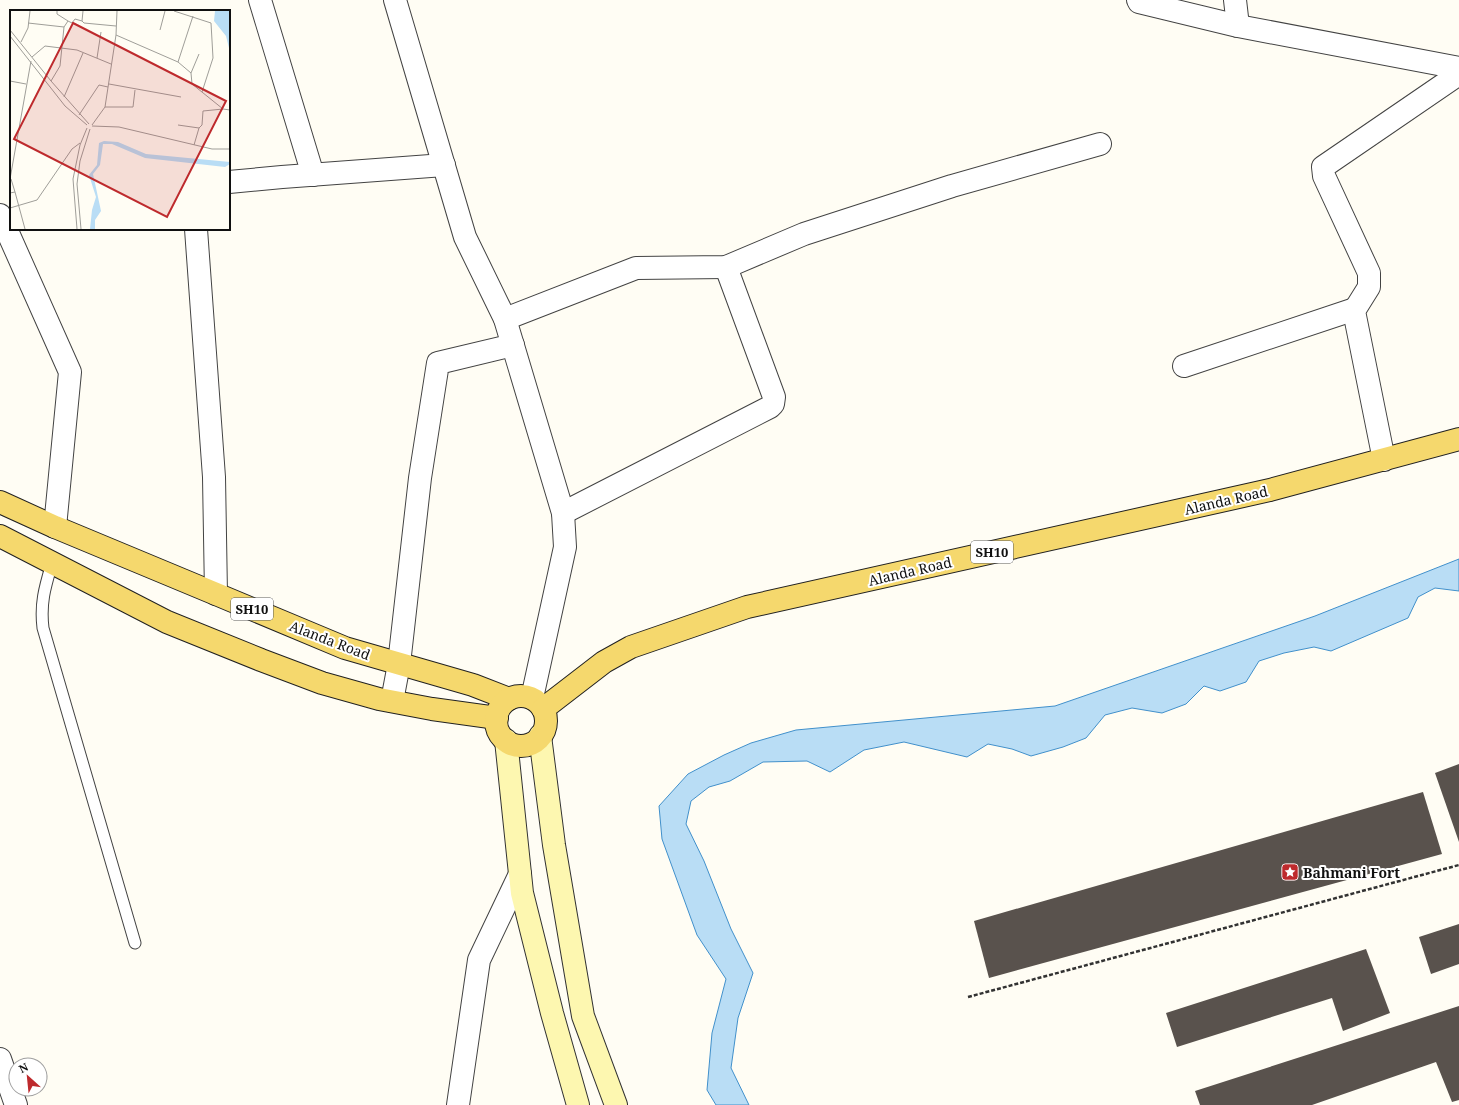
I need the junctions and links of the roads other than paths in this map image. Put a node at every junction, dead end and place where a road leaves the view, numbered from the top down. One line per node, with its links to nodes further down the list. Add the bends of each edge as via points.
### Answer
1 (260, 0): 10 (street)
2 (395, 0): 9 (street)
3 (1138, 0): 5 (street)
4 (1235, 0): 5 (street)
5 (1238, 26): 6 (street)
6 (1459, 68)
7 (1459, 74): 15 (street, via 1323,167 1324,176 1369,273 1369,287)
8 (1100, 144): 14 (street, via 952,186 804,234)
9 (444, 165): 10 (street); 16 (street, via 465,237)
10 (313, 174): 11 (street)
11 (230, 182)
12 (5, 227): 23 (street, via 70,372)
13 (196, 230): 26 (street, via 214,477)
14 (726, 267): 16 (street, via 636,268); 22 (street, via 774,397 774,404)
15 (1355, 309): 18 (street); 20 (street)
16 (505, 319): 17 (street)
17 (513, 345): 22 (street); 27 (street, via 438,363 420,478)
18 (1184, 366)
19 (1459, 439): 20 (main road, Alanda Road / SH10)
20 (1384, 460): 30 (main road, Alanda Road / SH10, via 1270,490 747,607 631,647)
21 (0, 502): 23 (main road, Alanda Road / SH10)
22 (562, 513): 30 (street, via 565,548)
23 (55, 527): 26 (main road, Alanda Road / SH10)
24 (0, 536): 25 (main road)
25 (52, 563): 29 (main road, via 167,622 322,683); 35 (lane, via 43,595 43,628)
26 (216, 594): 27 (main road, Alanda Road / SH10, via 345,648)
27 (399, 664): 28 (main road, Alanda Road / SH10, via 474,685); 29 (street)
28 (509, 699): 30 (main road, via 525,696); 31 (main road, via 499,710)
29 (392, 701): 31 (main road)
30 (538, 704): 32 (main road, via 546,716 546,725)
31 (497, 718): 33 (main road, via 497,727)
32 (540, 736): 33 (main road, via 530,744 522,745); 40 (main road, via 554,846 583,1016)
33 (506, 740): 34 (main road)
34 (520, 874): 38 (street, via 478,960); 39 (main road, via 522,893 552,1013)
35 (135, 943)
36 (0, 1059): 37 (street)
37 (16, 1105)
38 (458, 1105)
39 (578, 1105)
40 (616, 1105)

